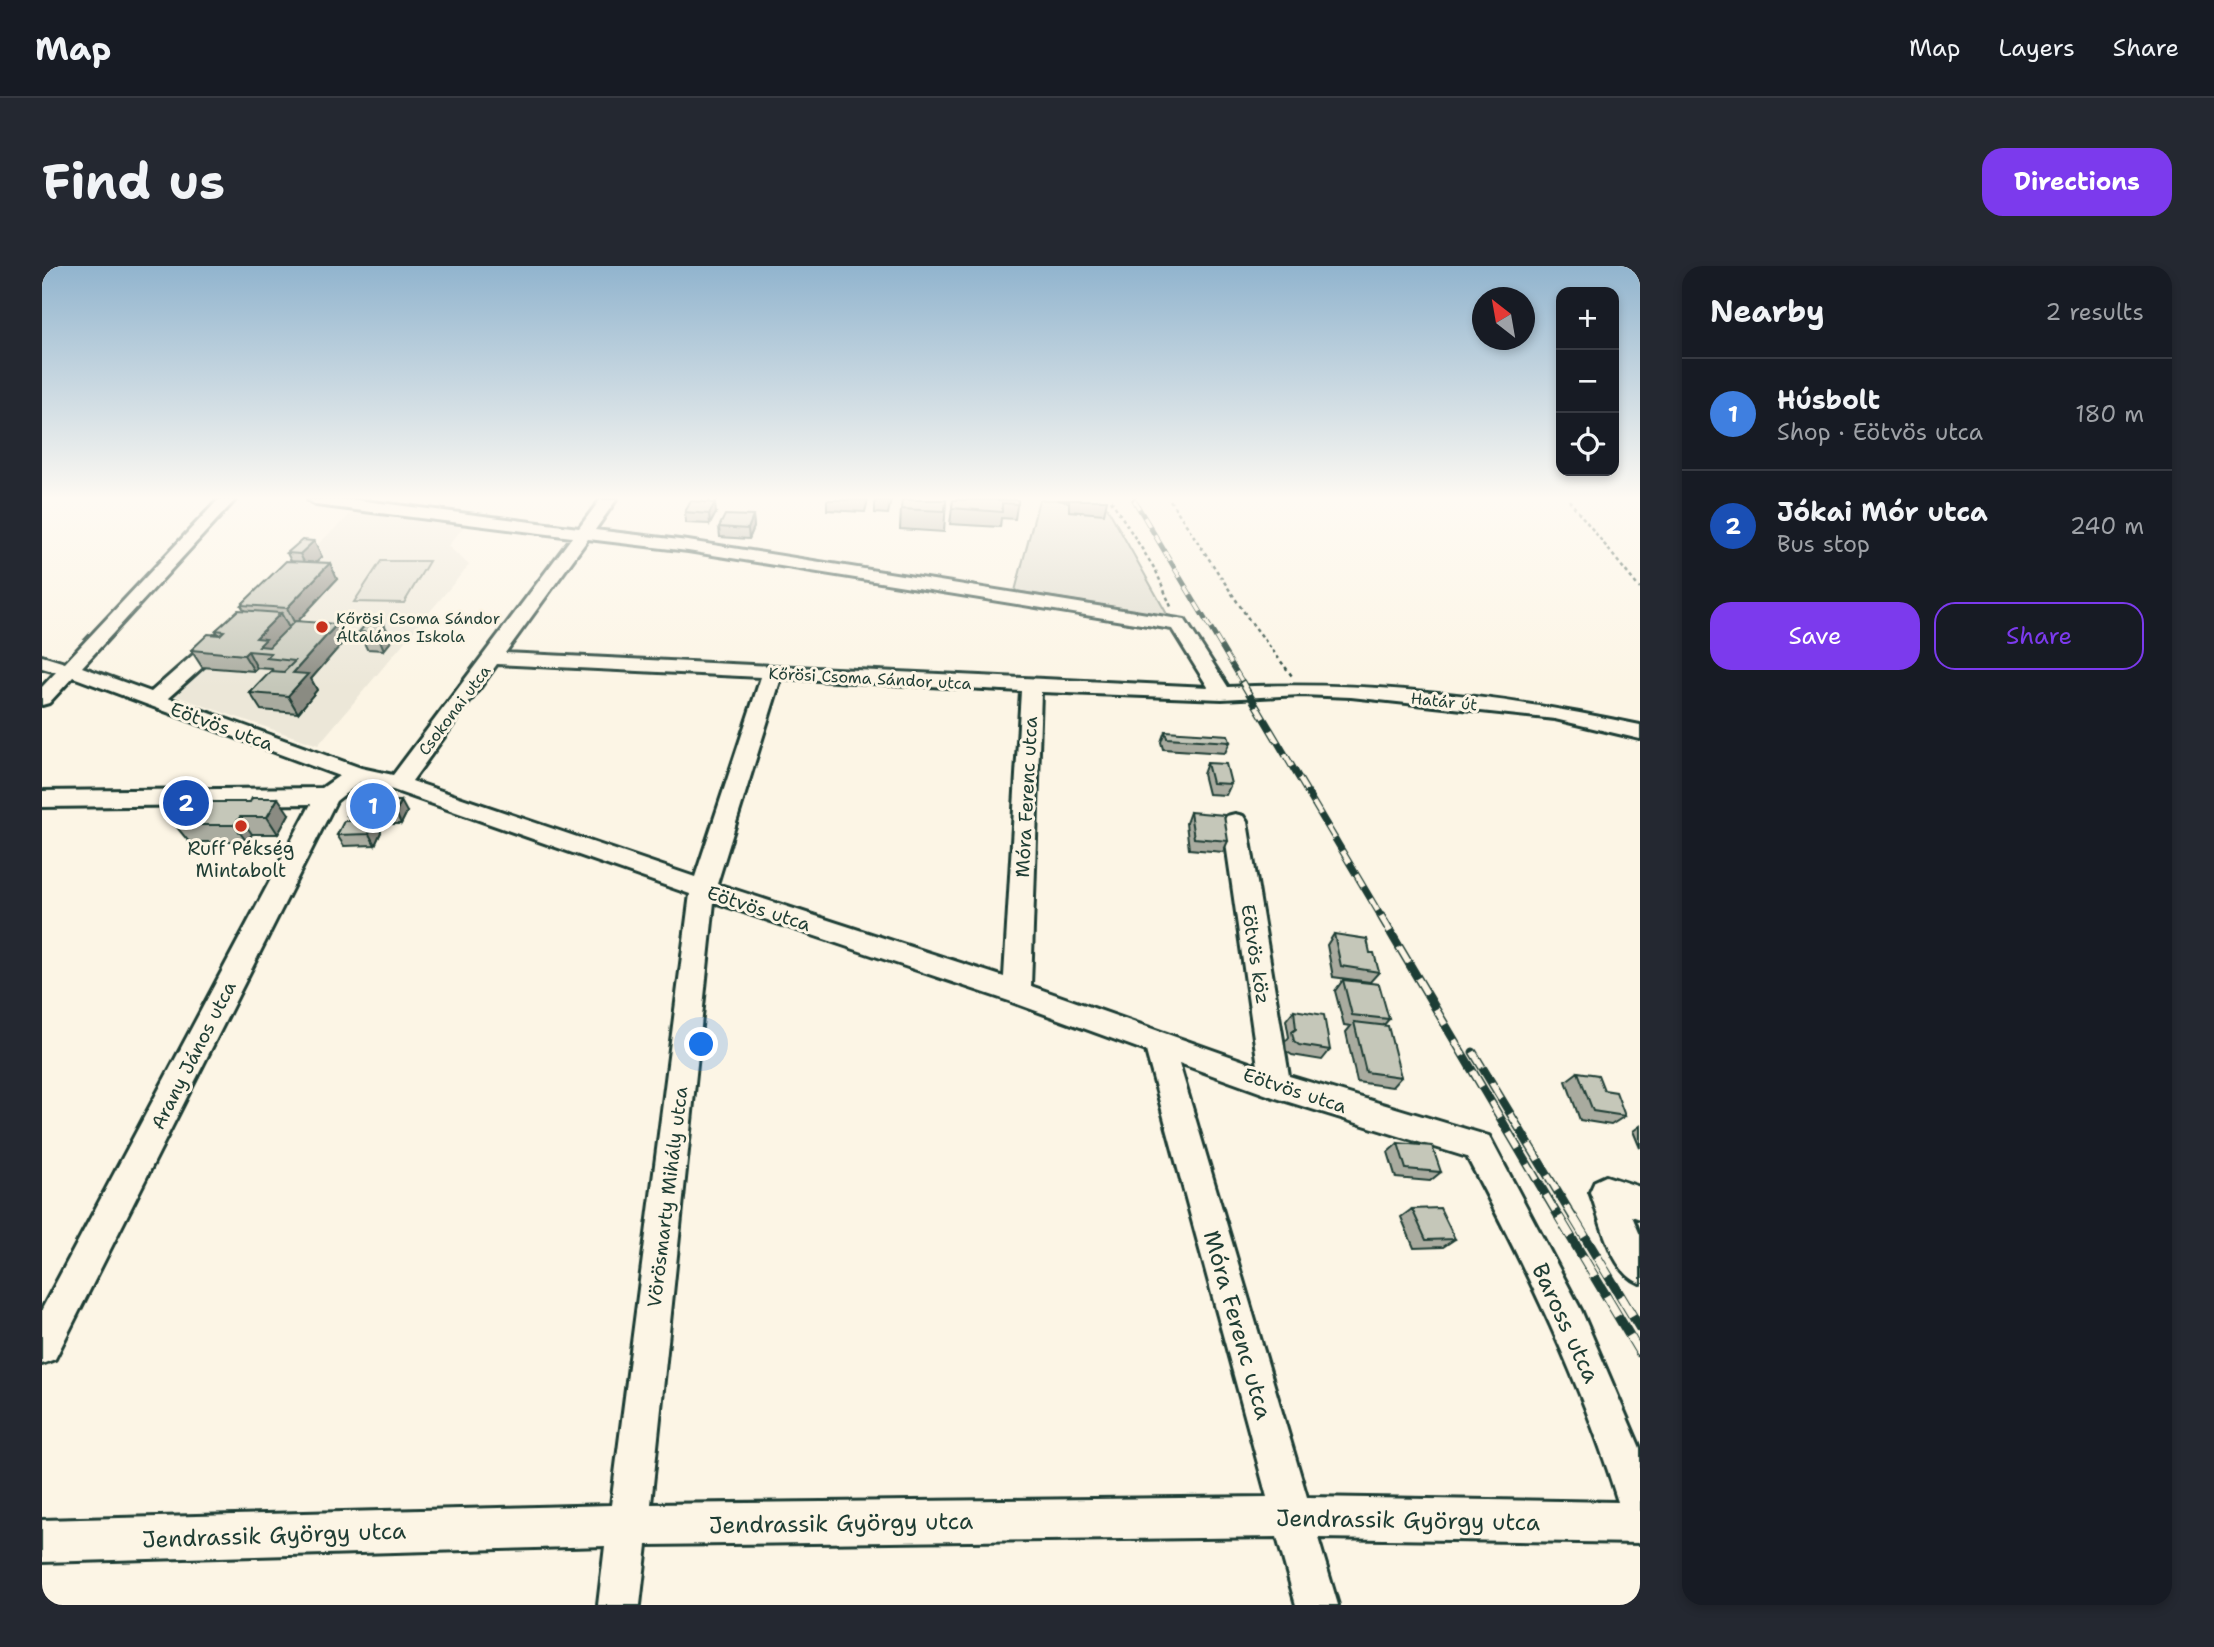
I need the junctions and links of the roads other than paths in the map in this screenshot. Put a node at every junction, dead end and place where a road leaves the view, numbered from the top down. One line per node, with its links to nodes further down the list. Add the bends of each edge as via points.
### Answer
1 (169, 562): 7 (street)
2 (561, 562): 5 (street, Csokonai utca)
3 (793, 562): 11 (street, via 1178,624)
4 (234, 628): 13 (street)
5 (493, 658): 8 (street, Kőrösi Csoma Sándor utca); 16 (street, Csokonai utca)
6 (42, 662): 7 (street, Eötvös utca)
7 (68, 670): 12 (street); 13 (street, Eötvös utca)
8 (772, 674): 9 (street, Kőrösi Csoma Sándor utca); 20 (street, Vörösmarty Mihály utca)
9 (1031, 687): 11 (street, Kőrösi Csoma Sándor utca); 21 (street, Móra Ferenc utca)
10 (1247, 692): 11 (street, Kőrösi Csoma Sándor utca); 14 (street, Határ út, via 1351,691 1555,713)
11 (1222, 693)
12 (42, 699)
13 (153, 701): 15 (street, Eötvös utca)
14 (1640, 732)
15 (356, 774): 16 (street, Eötvös utca); 17 (street, Arany János utca)
16 (398, 784): 20 (street, Eötvös utca)
17 (327, 796): 18 (street); 28 (street, Arany János utca)
18 (42, 799)
19 (1235, 822): 23 (street, Eötvös köz)
20 (703, 889): 21 (street, Eötvös utca); 32 (street, Vörösmarty Mihály utca)
21 (1017, 992): 22 (street, Eötvös utca)
22 (1159, 1045): 23 (street, Eötvös utca); 30 (street, Móra Ferenc utca)
23 (1276, 1085): 24 (street, Eötvös utca)
24 (1478, 1146): 29 (street, Baross utca, via 1582,1350 1628,1464)
25 (1606, 1192): 26 (street); 27 (street)
26 (1640, 1203)
27 (1640, 1266)
28 (42, 1346)
29 (1640, 1507)
30 (1292, 1517): 31 (street, Jendrassik György utca); 32 (street, Jendrassik György utca); 35 (street, Móra Ferenc utca)
31 (1640, 1523)
32 (629, 1525): 33 (street, Jendrassik György utca); 34 (street, Vörösmarty Mihály utca)
33 (42, 1541)
34 (619, 1605)
35 (1317, 1605)

